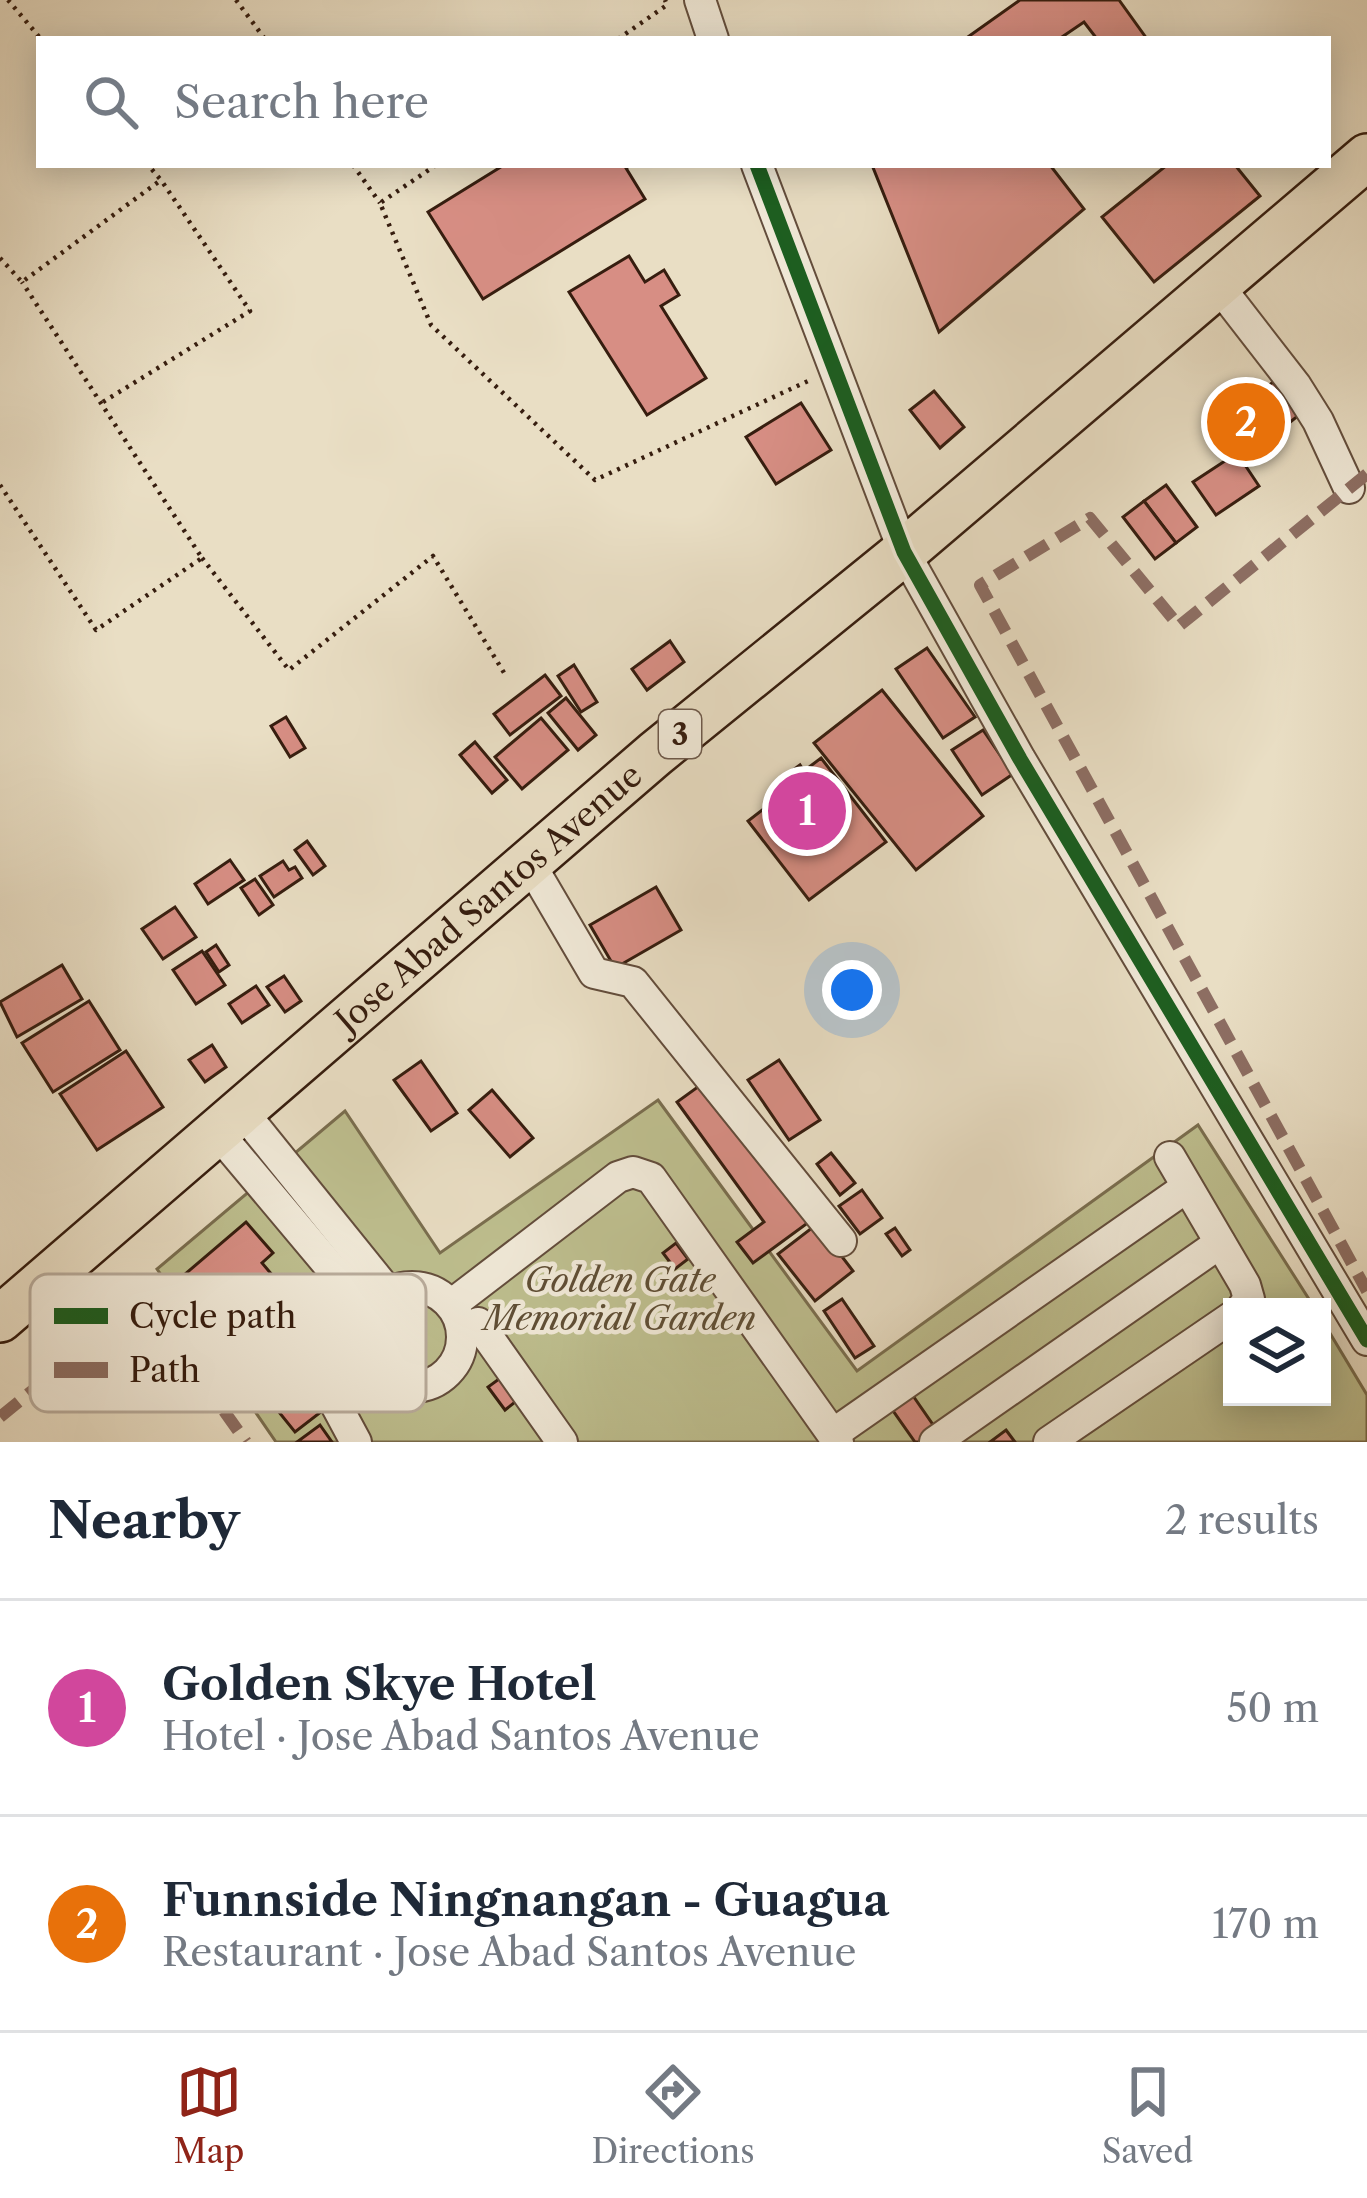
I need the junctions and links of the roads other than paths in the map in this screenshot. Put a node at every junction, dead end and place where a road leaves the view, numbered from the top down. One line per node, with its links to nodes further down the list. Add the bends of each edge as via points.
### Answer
1 (700, 0): 2 (street)
2 (712, 36)
3 (1367, 157): 5 (highway, Jose Abad Santos Avenue / 3)
4 (758, 168): 7 (street)
5 (1216, 284): 6 (street, via 1318,421); 7 (highway, Jose Abad Santos Avenue / 3)
6 (1349, 488)
7 (904, 552): 8 (highway, Jose Abad Santos Avenue / 3); 23 (street)
8 (529, 862): 9 (highway, Jose Abad Santos Avenue / 3); 12 (street, via 594,973 633,982)
9 (229, 1121): 14 (highway, Jose Abad Santos Avenue / 3); 15 (street)
10 (1170, 1157): 11 (street)
11 (1187, 1186): 13 (street); 26 (street)
12 (841, 1241)
13 (1220, 1243): 18 (street); 29 (street)
14 (52, 1274)
15 (355, 1274)
16 (426, 1289): 19 (street)
17 (30, 1293): 20 (highway, Jose Abad Santos Avenue / 3)
18 (1249, 1298)
19 (451, 1305): 22 (street); 26 (street, via 618,1177 651,1178)
20 (0, 1319)
21 (1223, 1323): 30 (street)
22 (463, 1336): 24 (street, via 450,1370); 28 (street, via 478,1322)
23 (1367, 1340)
24 (426, 1384)
25 (340, 1412): 27 (street)
26 (836, 1438)
27 (356, 1442)
28 (562, 1442)
29 (935, 1442)
30 (1049, 1442)

